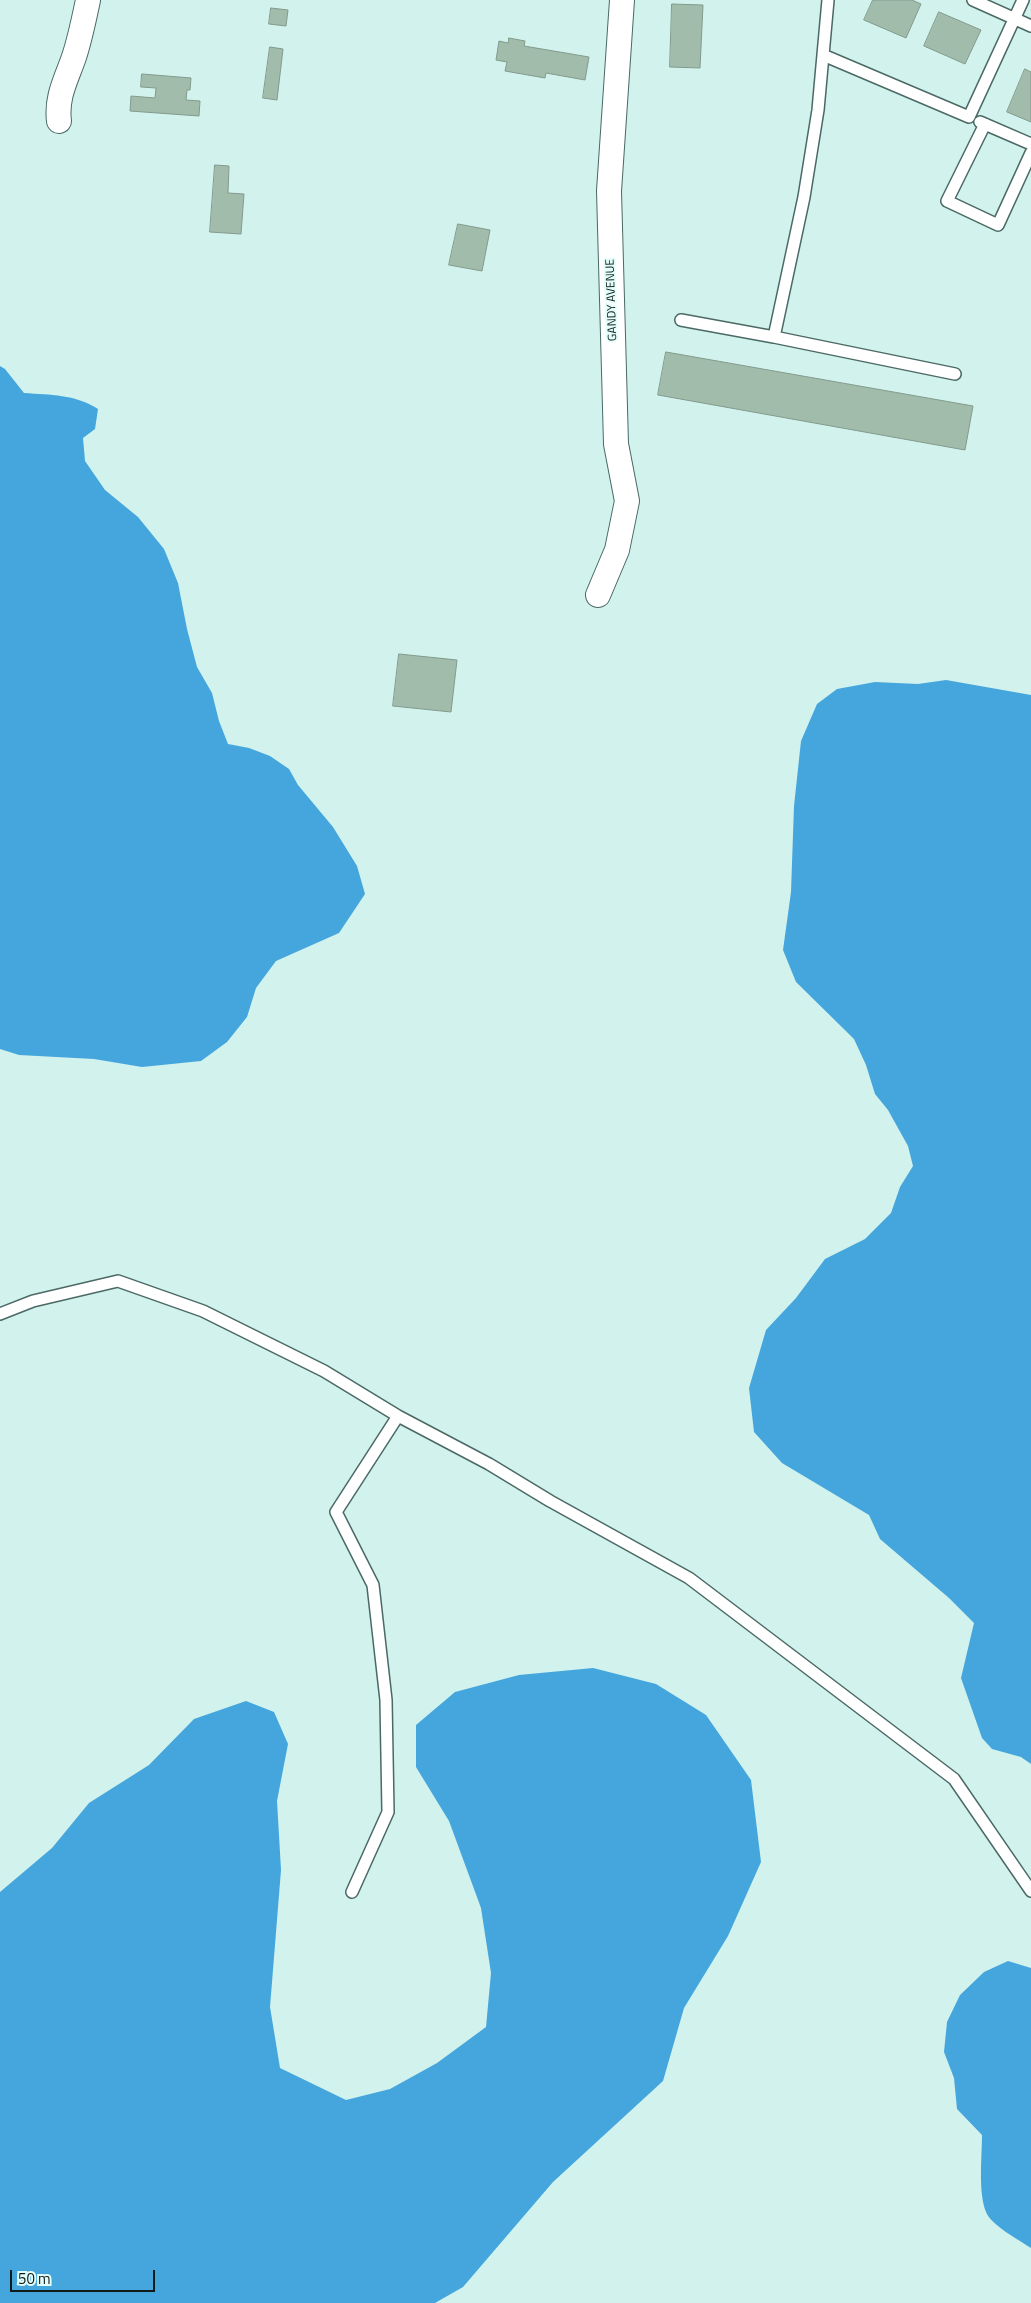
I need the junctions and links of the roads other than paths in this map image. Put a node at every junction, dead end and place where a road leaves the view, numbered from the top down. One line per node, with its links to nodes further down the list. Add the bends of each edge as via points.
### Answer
1 (88, 0): 10 (street, via 74,56 60,92)
2 (622, 0): 17 (street, GANDY AVENUE, via 609,190 616,444 627,501 617,550)
3 (828, 0): 8 (lane)
4 (974, 0): 6 (lane)
5 (1022, 0): 6 (lane)
6 (1014, 18): 7 (lane); 9 (lane)
7 (1031, 26)
8 (823, 55): 9 (lane); 15 (lane, via 804,197)
9 (969, 117): 11 (lane)
10 (59, 121)
11 (986, 124): 12 (lane); 13 (lane, via 946,201 998,225)
12 (1031, 144)
13 (1031, 153)
14 (681, 320): 15 (lane)
15 (774, 337): 16 (lane)
16 (955, 374)
17 (598, 595)
18 (0, 1314): 19 (lane, via 33,1301 118,1281 203,1311 324,1371)
19 (398, 1416): 20 (lane, via 689,1578 954,1779); 21 (lane, via 336,1512 372,1584 386,1700 388,1812)
20 (1031, 1891)
21 (352, 1892)

